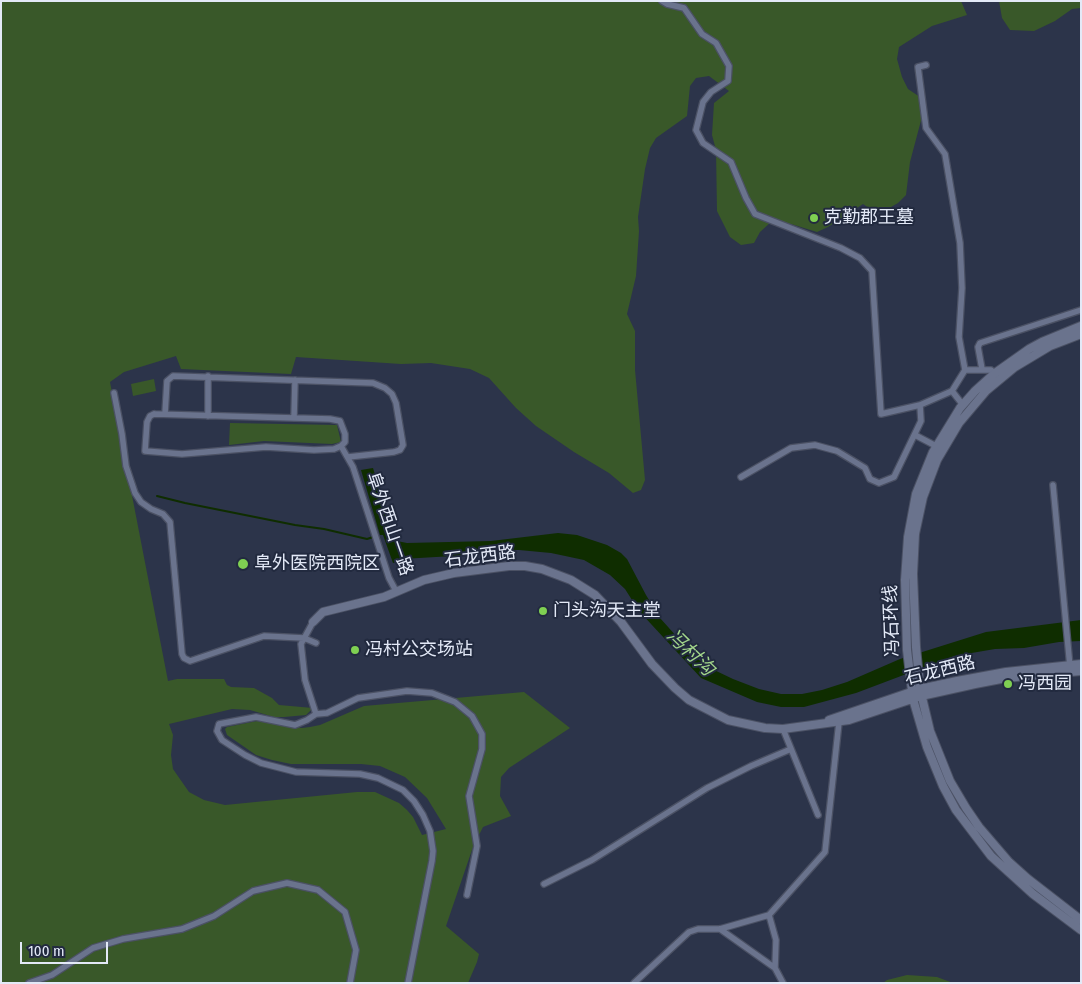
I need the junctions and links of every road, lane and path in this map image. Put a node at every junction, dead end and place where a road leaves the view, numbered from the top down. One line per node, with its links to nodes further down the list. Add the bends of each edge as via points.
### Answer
1 (662, 1): 14 (street, via 684,8 702,34 716,43 729,66 728,81 711,92 703,102 696,130 703,143 731,162 755,214 841,248 860,258 872,271 881,414)
2 (926, 65): 6 (street, via 918,67 926,128 945,154 960,243 959,337)
3 (1081, 310): 7 (street, via 980,343)
4 (1081, 326): 8 (main road, 冯石环线, via 1042,342)
5 (1081, 334): 11 (main road, 冯石环线, via 1034,355)
6 (965, 370): 7 (street); 12 (street)
7 (982, 370): 8 (street)
8 (995, 373): 11 (street); 15 (main road, 冯石环线)
9 (208, 376): 10 (street); 16 (street, via 172,376 167,381); 17 (street)
10 (295, 380): 18 (street); 22 (street, via 373,383 392,394 403,445 400,450)
11 (1000, 380): 32 (main road, 冯石环线, via 986,391 955,428 937,460 919,510 914,560)
12 (952, 391): 14 (street); 15 (street)
13 (114, 393): 27 (street, via 126,466 135,493 141,502 163,514 170,522 184,658 190,661 264,636)
14 (920, 405): 19 (street, via 921,421)
15 (963, 405): 21 (main road, 冯石环线)
16 (165, 414): 17 (street); 20 (street, via 150,416 145,451 182,454 266,447 314,450)
17 (208, 416): 18 (street)
18 (294, 418): 20 (street, via 340,421 345,434 345,442)
19 (915, 435): 21 (street); 23 (street, via 894,477 879,483 870,479 865,468 837,451 815,445 791,448)
20 (341, 446): 22 (street, 阜外西山一路)
21 (936, 446): 32 (main road, 冯石环线, via 916,494 908,537 907,650 910,678)
22 (348, 457): 25 (street, 阜外西山一路)
23 (740, 477)
24 (1053, 485): 30 (street)
25 (396, 591): 26 (main road, 石龙西路, via 323,612); 36 (main road, 石龙西路, via 424,580 488,568 525,566 556,573 584,588 607,606 652,664 689,700 728,720)
26 (313, 622): 27 (street)
27 (304, 638): 28 (street); 33 (street, via 301,644 305,680)
28 (316, 644)
29 (1081, 664): 30 (main road, 石龙西路)
30 (1070, 668): 31 (main road, 石龙西路); 32 (main road, 石龙西路)
31 (1081, 671)
32 (916, 694): 34 (main road, 石龙西路); 35 (main road, 石龙西路); 42 (main road, 冯石环线, via 943,766 966,808 989,840 1015,868); 44 (main road, 冯石环线, via 922,733 935,770 964,820 999,864)
33 (316, 714): 40 (street, via 327,713 358,698 407,691 432,693 455,702 472,716 482,734 482,749 469,796 477,846); 48 (street, via 295,725 256,717 219,724 217,730 222,740 261,763 296,772 360,774 378,778 403,790 414,801 430,831 432,861)
34 (839, 722): 35 (main road, 石龙西路); 41 (street, via 825,852)
35 (810, 726): 36 (main road, 石龙西路)
36 (783, 729): 37 (street)
37 (791, 749): 38 (street); 39 (street, via 706,788 592,860)
38 (818, 815)
39 (544, 884)
40 (467, 895)
41 (770, 915): 43 (street); 45 (street, via 776,940)
42 (1081, 920)
43 (720, 929): 45 (street); 49 (street, via 689,932)
44 (1081, 930)
45 (775, 968): 50 (street)
46 (29, 983): 47 (street, via 52,975 93,948 123,939 182,929 214,916 254,891 287,883 318,890 345,912 356,950)
47 (350, 983)
48 (408, 983)
49 (634, 983)
50 (783, 983)

